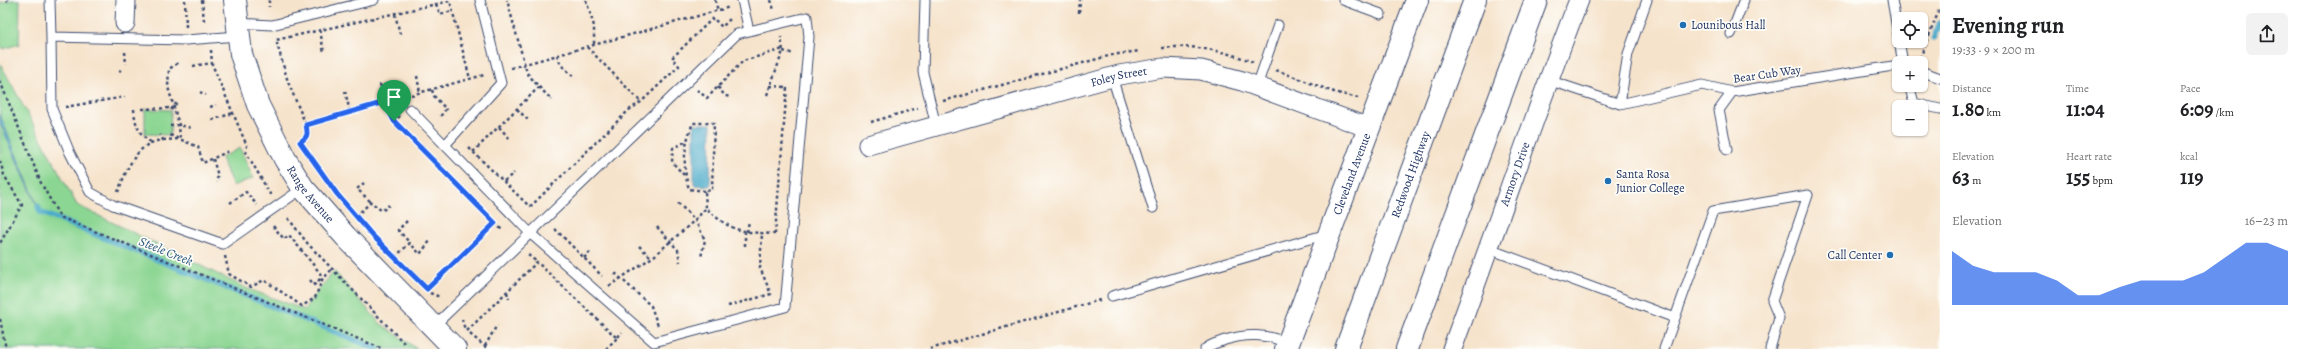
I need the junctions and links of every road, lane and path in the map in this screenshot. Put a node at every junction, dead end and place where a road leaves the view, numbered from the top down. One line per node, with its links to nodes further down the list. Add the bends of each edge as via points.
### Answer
1 (50, 0): 44 (lane)
2 (126, 0): 36 (street)
3 (185, 0): 45 (path)
4 (202, 0): 35 (path)
5 (235, 0): 38 (main road, Range Avenue)
6 (269, 0): 26 (path)
7 (374, 0): 38 (lane, via 272,25)
8 (451, 0): 25 (path); 30 (path)
9 (480, 0): 121 (lane, via 501,83)
10 (507, 0): 57 (path)
11 (586, 0): 46 (path, via 594,26)
12 (716, 0): 28 (path)
13 (742, 0): 40 (lane)
14 (771, 0): 29 (path)
15 (925, 0): 109 (lane, via 923,72)
16 (1080, 0): 32 (path)
17 (1343, 0): 34 (lane)
18 (1418, 0): 112 (main road, Cleveland Avenue)
19 (1475, 0): 214 (main road, Redwood Highway)
20 (1536, 0): 215 (main road)
21 (1579, 0): 68 (street, Armory Drive)
22 (1647, 0): 90 (lane, via 1628,54)
23 (1744, 0): 42 (lane)
24 (1892, 0): 31 (lane)
25 (436, 4): 30 (path, via 440,14); 33 (path)
26 (269, 7)
27 (1940, 8): 53 (path)
28 (718, 10): 46 (path); 89 (path, via 732,6 733,16 722,27 713,18 672,58 679,66)
29 (774, 10)
30 (453, 11): 67 (path)
31 (1894, 12)
32 (1079, 13)
33 (395, 14): 39 (path); 41 (path)
34 (1381, 14)
35 (204, 21)
36 (125, 23)
37 (1278, 25): 72 (lane)
38 (237, 30): 45 (lane); 133 (main road, Range Avenue, via 241,54 258,105 285,159)
39 (320, 30): 51 (path); 107 (path, via 276,40 288,82)
40 (749, 31): 160 (lane, via 736,34); 162 (lane, via 807,17 809,37)
41 (400, 34)
42 (1731, 34)
43 (781, 36): 48 (path)
44 (51, 37): 45 (lane); 94 (lane)
45 (186, 40)
46 (594, 44): 47 (path)
47 (587, 47): 52 (path); 89 (path)
48 (783, 49): 71 (path); 74 (path, via 743,61)
49 (125, 50): 55 (path)
50 (211, 50): 56 (path)
51 (324, 53)
52 (557, 55): 57 (path); 64 (path, via 561,65)
53 (1920, 56)
54 (178, 63): 93 (path, via 169,69 168,87)
55 (126, 64)
56 (212, 64): 58 (path); 101 (path)
57 (524, 64): 60 (path); 73 (path, via 526,73)
58 (194, 66)
59 (1892, 67): 78 (lane, Bear Cub Way)
60 (509, 69)
61 (1928, 74): 66 (lane)
62 (484, 75): 67 (path)
63 (417, 76): 80 (path)
64 (574, 77)
65 (1112, 77): 72 (street, Foley Street, via 1163,68 1201,70); 109 (street, Foley Street); 144 (lane)
66 (1940, 78)
67 (470, 79): 75 (path)
68 (1548, 80): 90 (lane); 170 (street, Armory Drive)
69 (0, 81): 208 (path, via 41,183 60,218)
70 (380, 84): 88 (path)
71 (770, 86): 83 (path); 161 (path, via 787,87)
72 (1257, 86): 112 (street, Foley Street)
73 (539, 87): 87 (path); 98 (path)
74 (718, 87): 81 (path, via 707,98 697,89); 84 (path, via 725,96)
75 (432, 90): 80 (path); 102 (path, via 446,109 438,117)
76 (346, 91): 100 (path)
77 (200, 92): 82 (path)
78 (1732, 92): 90 (lane, Bear Cub Way, via 1702,84); 123 (lane, via 1719,110)
79 (1911, 92): 99 (lane, via 1914,103)
80 (420, 93): 88 (path)
81 (692, 94)
82 (206, 95)
83 (767, 95)
84 (731, 97)
85 (125, 98): 94 (path)
86 (178, 100): 93 (path)
87 (552, 100)
88 (385, 102): 100 (path); 104 (path)
89 (641, 102): 130 (path, via 629,110 532,205 529,206)
90 (1620, 104)
91 (216, 105): 92 (path)
92 (210, 107)
93 (172, 108): 96 (path); 106 (path)
94 (52, 109): 141 (lane, via 90,192)
95 (134, 109): 119 (path, via 135,124 144,138)
96 (142, 109)
97 (410, 109): 104 (path); 121 (lane)
98 (516, 109): 105 (path); 110 (path)
99 (1940, 109)
100 (350, 112): 107 (path)
101 (233, 113): 103 (path); 136 (path, via 247,146 246,152 270,194)
102 (440, 119)
103 (212, 120)
104 (394, 121): 153 (path)
105 (529, 121)
106 (179, 125): 108 (path); 111 (path); 115 (path)
107 (306, 125): 135 (path, via 308,133 300,142)
108 (170, 126)
109 (936, 126): 122 (street, Foley Street)
110 (499, 127): 116 (path); 125 (path)
111 (192, 128)
112 (1369, 128): 159 (main road, Cleveland Avenue)
113 (160, 135): 117 (path)
114 (170, 136): 115 (path)
115 (180, 139): 117 (path); 126 (path, via 198,147 203,164)
116 (510, 139)
117 (163, 140): 119 (path)
118 (686, 142): 129 (path); 129 (path, via 673,148 672,162); 134 (path, via 693,123 714,123 712,190)
119 (153, 143): 141 (path, via 138,152 124,177)
120 (464, 143): 125 (path)
121 (445, 145): 160 (lane)
122 (868, 145)
123 (1727, 150)
124 (229, 151): 126 (path)
125 (473, 152): 130 (path)
126 (213, 159): 131 (path, via 218,176)
127 (0, 161): 164 (path, via 4,175 22,204)
128 (514, 173): 130 (path)
129 (685, 176): 134 (path, via 689,189)
130 (504, 181)
131 (216, 182)
132 (364, 183): 138 (path, via 357,189)
133 (303, 188): 167 (lane); 201 (main road, Range Avenue, via 346,237)
134 (705, 191): 143 (path)
135 (337, 194)
136 (265, 198)
137 (260, 202): 139 (path, via 256,206 246,192)
138 (371, 202): 142 (path, via 382,211); 146 (path)
139 (230, 203)
140 (678, 203): 148 (path)
141 (113, 206): 167 (lane)
142 (389, 206)
143 (706, 208): 148 (path); 157 (path, via 722,223)
144 (1153, 208)
145 (351, 210): 146 (path)
146 (356, 216): 149 (path)
147 (288, 218): 181 (path)
148 (695, 220): 166 (path); 175 (path, via 705,240)
149 (360, 221)
150 (407, 221): 165 (path, via 398,230)
151 (750, 221): 157 (path)
152 (270, 222): 183 (path, via 284,239 289,235)
153 (495, 223): 156 (path); 188 (path)
154 (560, 224): 176 (path, via 554,230)
155 (657, 227): 166 (path)
156 (503, 232)
157 (746, 232): 158 (path); 169 (path)
158 (762, 233): 161 (path); 194 (path, via 760,268 771,294)
159 (1330, 233): 191 (lane); 206 (main road, Cleveland Avenue)
160 (531, 234): 190 (lane); 201 (lane)
161 (775, 234): 162 (path)
162 (791, 236): 198 (lane, via 785,308 654,342)
163 (430, 241): 165 (path, via 420,254)
164 (0, 243)
165 (410, 243): 174 (path)
166 (670, 243): 177 (path); 180 (path, via 678,250)
167 (223, 244): 183 (path, via 229,274 251,287 264,280 302,306 315,298)
168 (639, 246): 177 (path)
169 (745, 246)
170 (1489, 249): 195 (lane); 216 (street, Armory Drive)
171 (389, 251): 174 (path)
172 (590, 252): 176 (path)
173 (527, 254): 179 (path)
174 (395, 257): 178 (path)
175 (701, 257)
176 (584, 258): 186 (path)
177 (652, 258): 184 (path)
178 (400, 262)
179 (536, 262): 189 (path); 203 (path)
180 (680, 262)
181 (332, 269): 183 (path); 204 (path)
182 (615, 273): 184 (path)
183 (322, 279): 185 (path, via 314,285)
184 (620, 279): 186 (path); 199 (path, via 651,306 658,326)
185 (310, 280)
186 (611, 284): 190 (path)
187 (423, 285): 188 (path)
188 (427, 289): 192 (path)
189 (507, 291): 193 (path); 202 (path)
190 (599, 294): 198 (lane)
191 (1112, 296): 212 (path)
192 (440, 297)
193 (508, 298)
194 (725, 307)
195 (1675, 318): 217 (lane); 218 (lane, via 1713,211 1808,195 1772,301 1779,318)
196 (0, 319): 207 (path)
197 (462, 319): 202 (path)
198 (631, 322): 203 (path)
199 (665, 324)
200 (497, 325): 205 (path)
201 (433, 327): 209 (main road, Range Avenue)
202 (467, 331): 205 (path)
203 (617, 338): 211 (path)
204 (404, 344)
205 (484, 346): 210 (path)
206 (1287, 346): 213 (lane, via 1260,334 1240,335 1209,345)
207 (6, 349)
208 (383, 349)
209 (455, 349)
210 (488, 349)
211 (606, 349)
212 (930, 349)
213 (1205, 349)
214 (1346, 349)
215 (1407, 349)
216 (1452, 349)
217 (1664, 349)
218 (1770, 349)

